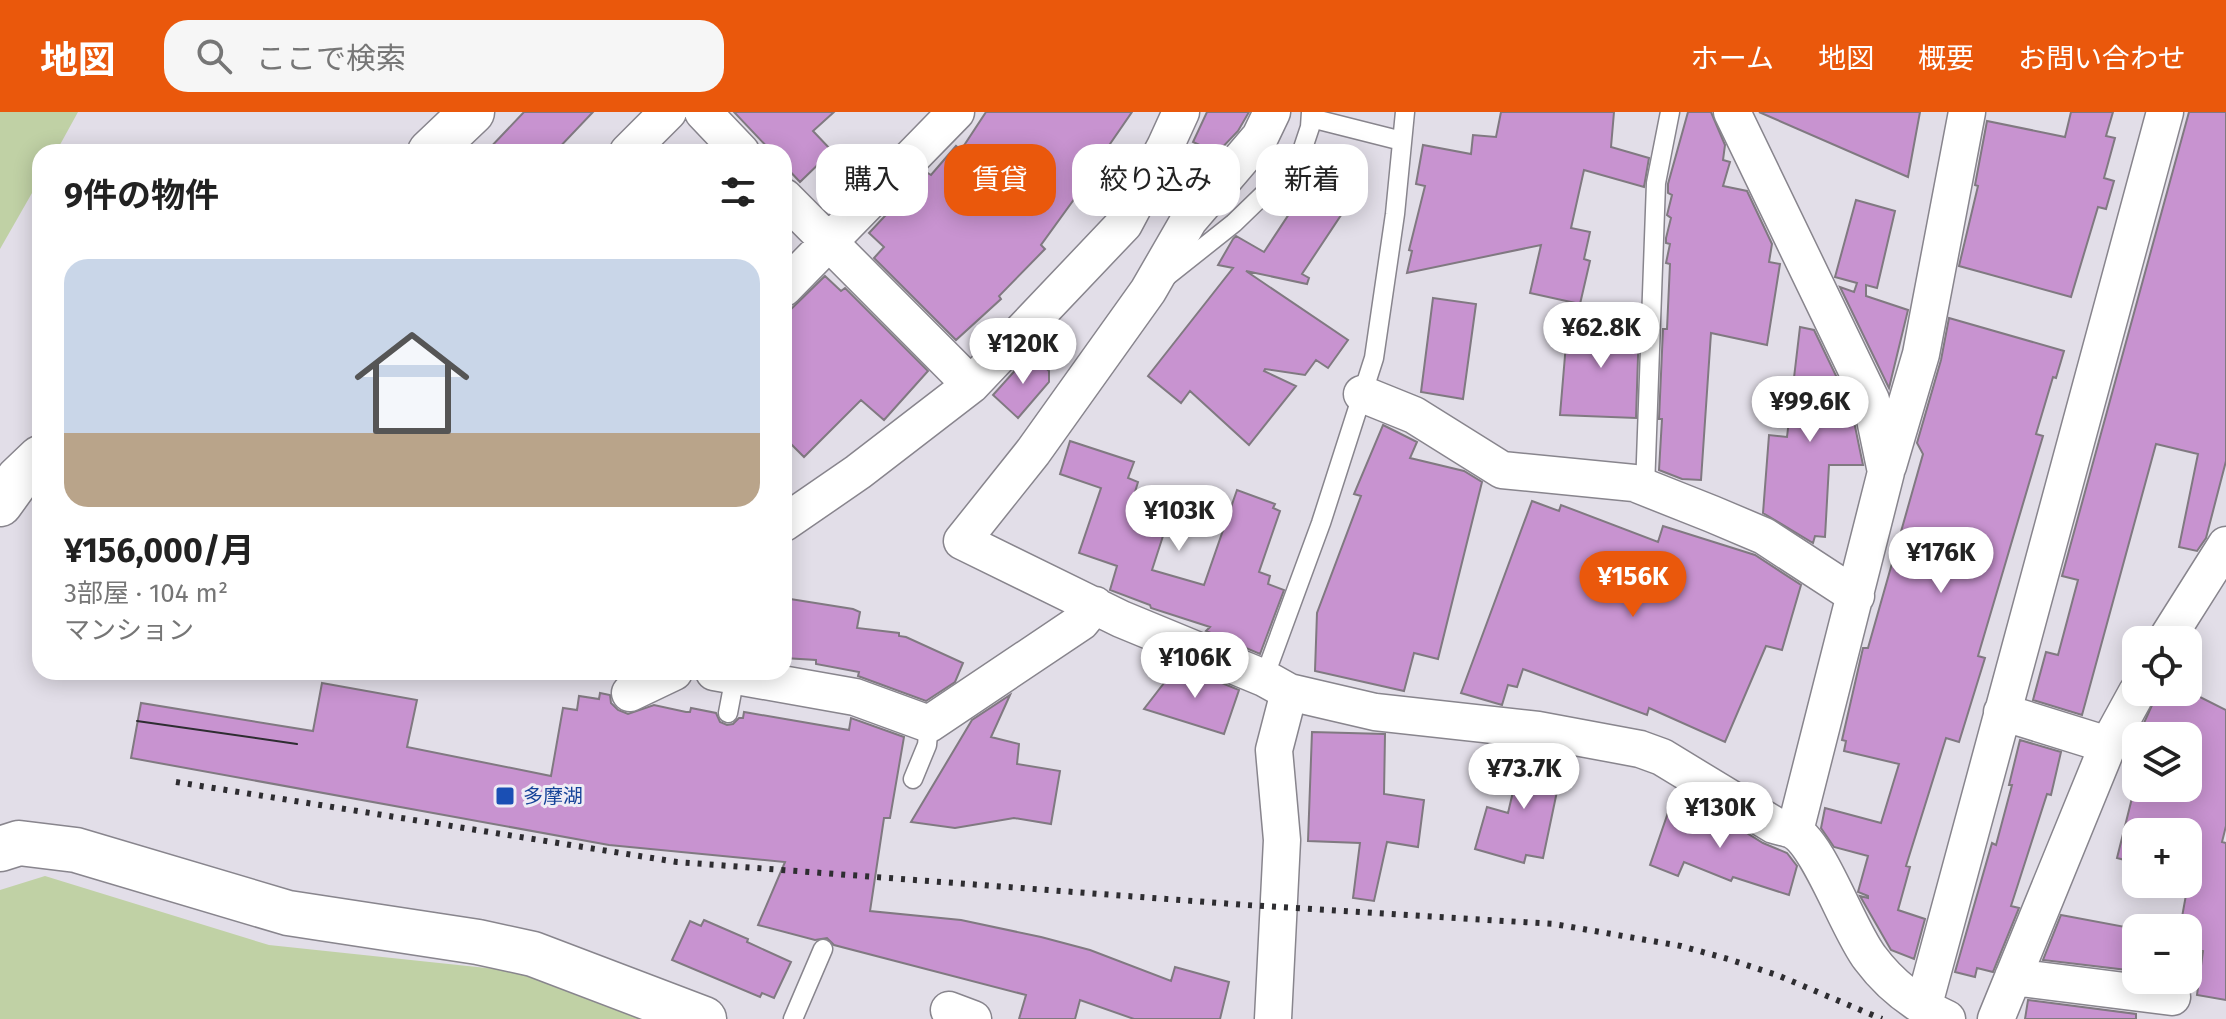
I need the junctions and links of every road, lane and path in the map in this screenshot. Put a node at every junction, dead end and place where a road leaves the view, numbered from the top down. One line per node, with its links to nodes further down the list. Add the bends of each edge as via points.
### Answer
1 (472, 112): 14 (street)
2 (668, 112): 15 (street)
3 (703, 112): 16 (street)
4 (956, 112): 18 (street)
5 (1181, 112): 21 (street, via 1124,224)
6 (1272, 112): 20 (street, via 1260,137 1189,220)
7 (1405, 112): 13 (lane)
8 (1670, 112): 25 (lane, via 1656,183)
9 (1732, 112): 24 (street, via 1871,400)
10 (1967, 112): 24 (street, via 1921,354)
11 (2165, 112): 38 (street)
12 (1311, 115): 13 (lane); 20 (lane, via 1299,160 1224,231)
13 (1402, 141): 22 (lane, via 1374,358)
14 (438, 144)
15 (636, 144)
16 (733, 144)
17 (792, 206): 18 (street)
18 (828, 244): 19 (street); 21 (street)
19 (792, 280)
20 (1148, 291): 30 (street, via 962,541)
21 (971, 385): 27 (street)
22 (1362, 394): 25 (street, via 1414,415 1502,470); 35 (lane)
23 (32, 466): 26 (street)
24 (1886, 472): 29 (street)
25 (1645, 488): 29 (street, via 1764,536)
26 (0, 504)
27 (792, 517)
28 (2223, 556): 31 (street)
29 (1856, 596): 43 (street)
30 (1095, 605): 35 (street); 40 (street, via 1081,622)
31 (2176, 626)
32 (657, 680): 36 (street)
33 (725, 680): 39 (lane)
34 (759, 680): 40 (street, via 855,697)
35 (1276, 685): 43 (street, via 1375,712 1538,730 1640,749 1774,825); 51 (street, via 1274,750 1282,840)
36 (630, 693)
37 (2129, 706): 41 (street)
38 (2002, 712): 41 (street); 48 (street)
39 (728, 713)
40 (929, 724): 42 (lane)
41 (2108, 745): 46 (street)
42 (913, 779)
43 (1795, 831): 48 (street, via 1813,850 1868,956 1892,984)
44 (0, 849): 49 (street, via 19,843 76,850 288,913 533,954)
45 (823, 949): 50 (lane)
46 (2013, 977): 47 (street); 52 (street)
47 (2172, 999)
48 (1935, 1014)
49 (704, 1019)
50 (793, 1019)
51 (1273, 1019)
52 (1996, 1019)

